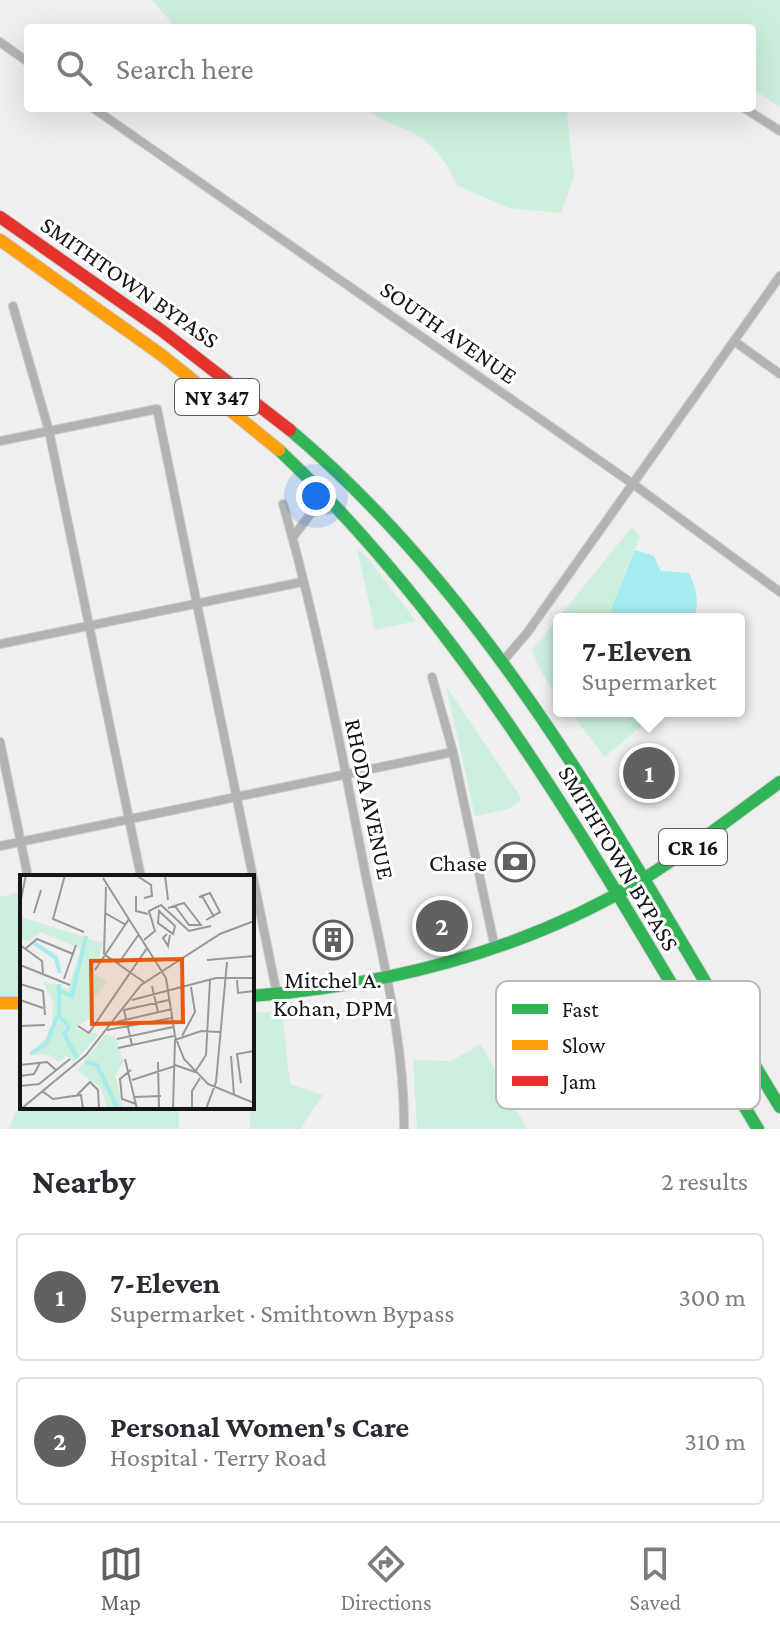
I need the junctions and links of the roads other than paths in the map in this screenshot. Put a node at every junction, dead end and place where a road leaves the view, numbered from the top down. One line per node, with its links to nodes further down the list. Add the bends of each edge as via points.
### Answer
1 (0, 42): 2 (street)
2 (24, 59)
3 (99, 112): 14 (street, SOUTH AVENUE)
4 (750, 112): 5 (street)
5 (780, 131)
6 (0, 217): 23 (main road, SMITHTOWN BYPASS / NY 347, via 219,372 314,449 425,561)
7 (0, 240): 16 (main road, SMITHTOWN BYPASS / NY 347, via 191,377)
8 (780, 276): 10 (street)
9 (13, 306): 12 (street)
10 (734, 341): 11 (street); 14 (street)
11 (780, 374)
12 (49, 431): 13 (street); 20 (street, via 157,409); 21 (street)
13 (0, 441)
14 (633, 484): 19 (street, SOUTH AVENUE); 23 (street)
15 (283, 504): 17 (street, RHODA AVENUE)
16 (338, 508): 17 (street, via 307,514); 38 (main road, SMITHTOWN BYPASS / NY 347, via 473,670)
17 (293, 537): 18 (street, RHODA AVENUE)
18 (302, 582): 20 (street); 27 (street, RHODA AVENUE)
19 (780, 592)
20 (198, 603): 21 (street); 29 (street)
21 (89, 626): 22 (street); 30 (street)
22 (0, 644)
23 (503, 661): 36 (main road, SMITHTOWN BYPASS / NY 347)
24 (432, 677): 26 (street)
25 (0, 742): 31 (street)
26 (453, 752): 27 (street); 39 (street)
27 (346, 775): 29 (street); 40 (street, RHODA AVENUE)
28 (780, 782): 36 (main road, CR 16)
29 (236, 797): 30 (street); 35 (street)
30 (129, 820): 31 (street); 34 (street)
31 (20, 842): 32 (street); 33 (street)
32 (0, 846)
33 (28, 875)
34 (141, 875)
35 (252, 875)
36 (641, 880): 38 (main road, CR 16); 42 (main road, SMITHTOWN BYPASS / NY 347)
37 (254, 883): 43 (street)
38 (616, 895): 39 (main road, CR 16); 41 (main road, SMITHTOWN BYPASS / NY 347)
39 (495, 948): 40 (main road, CR 16)
40 (387, 980): 43 (main road, CR 16); 48 (street, RHODA AVENUE, via 405,1089)
41 (668, 981)
42 (703, 981)
43 (277, 994): 44 (main road, CR 16)
44 (254, 996)
45 (760, 1074): 46 (main road, SMITHTOWN BYPASS / NY 347)
46 (780, 1107)
47 (746, 1109): 49 (main road, SMITHTOWN BYPASS / NY 347)
48 (404, 1129)
49 (758, 1129)

